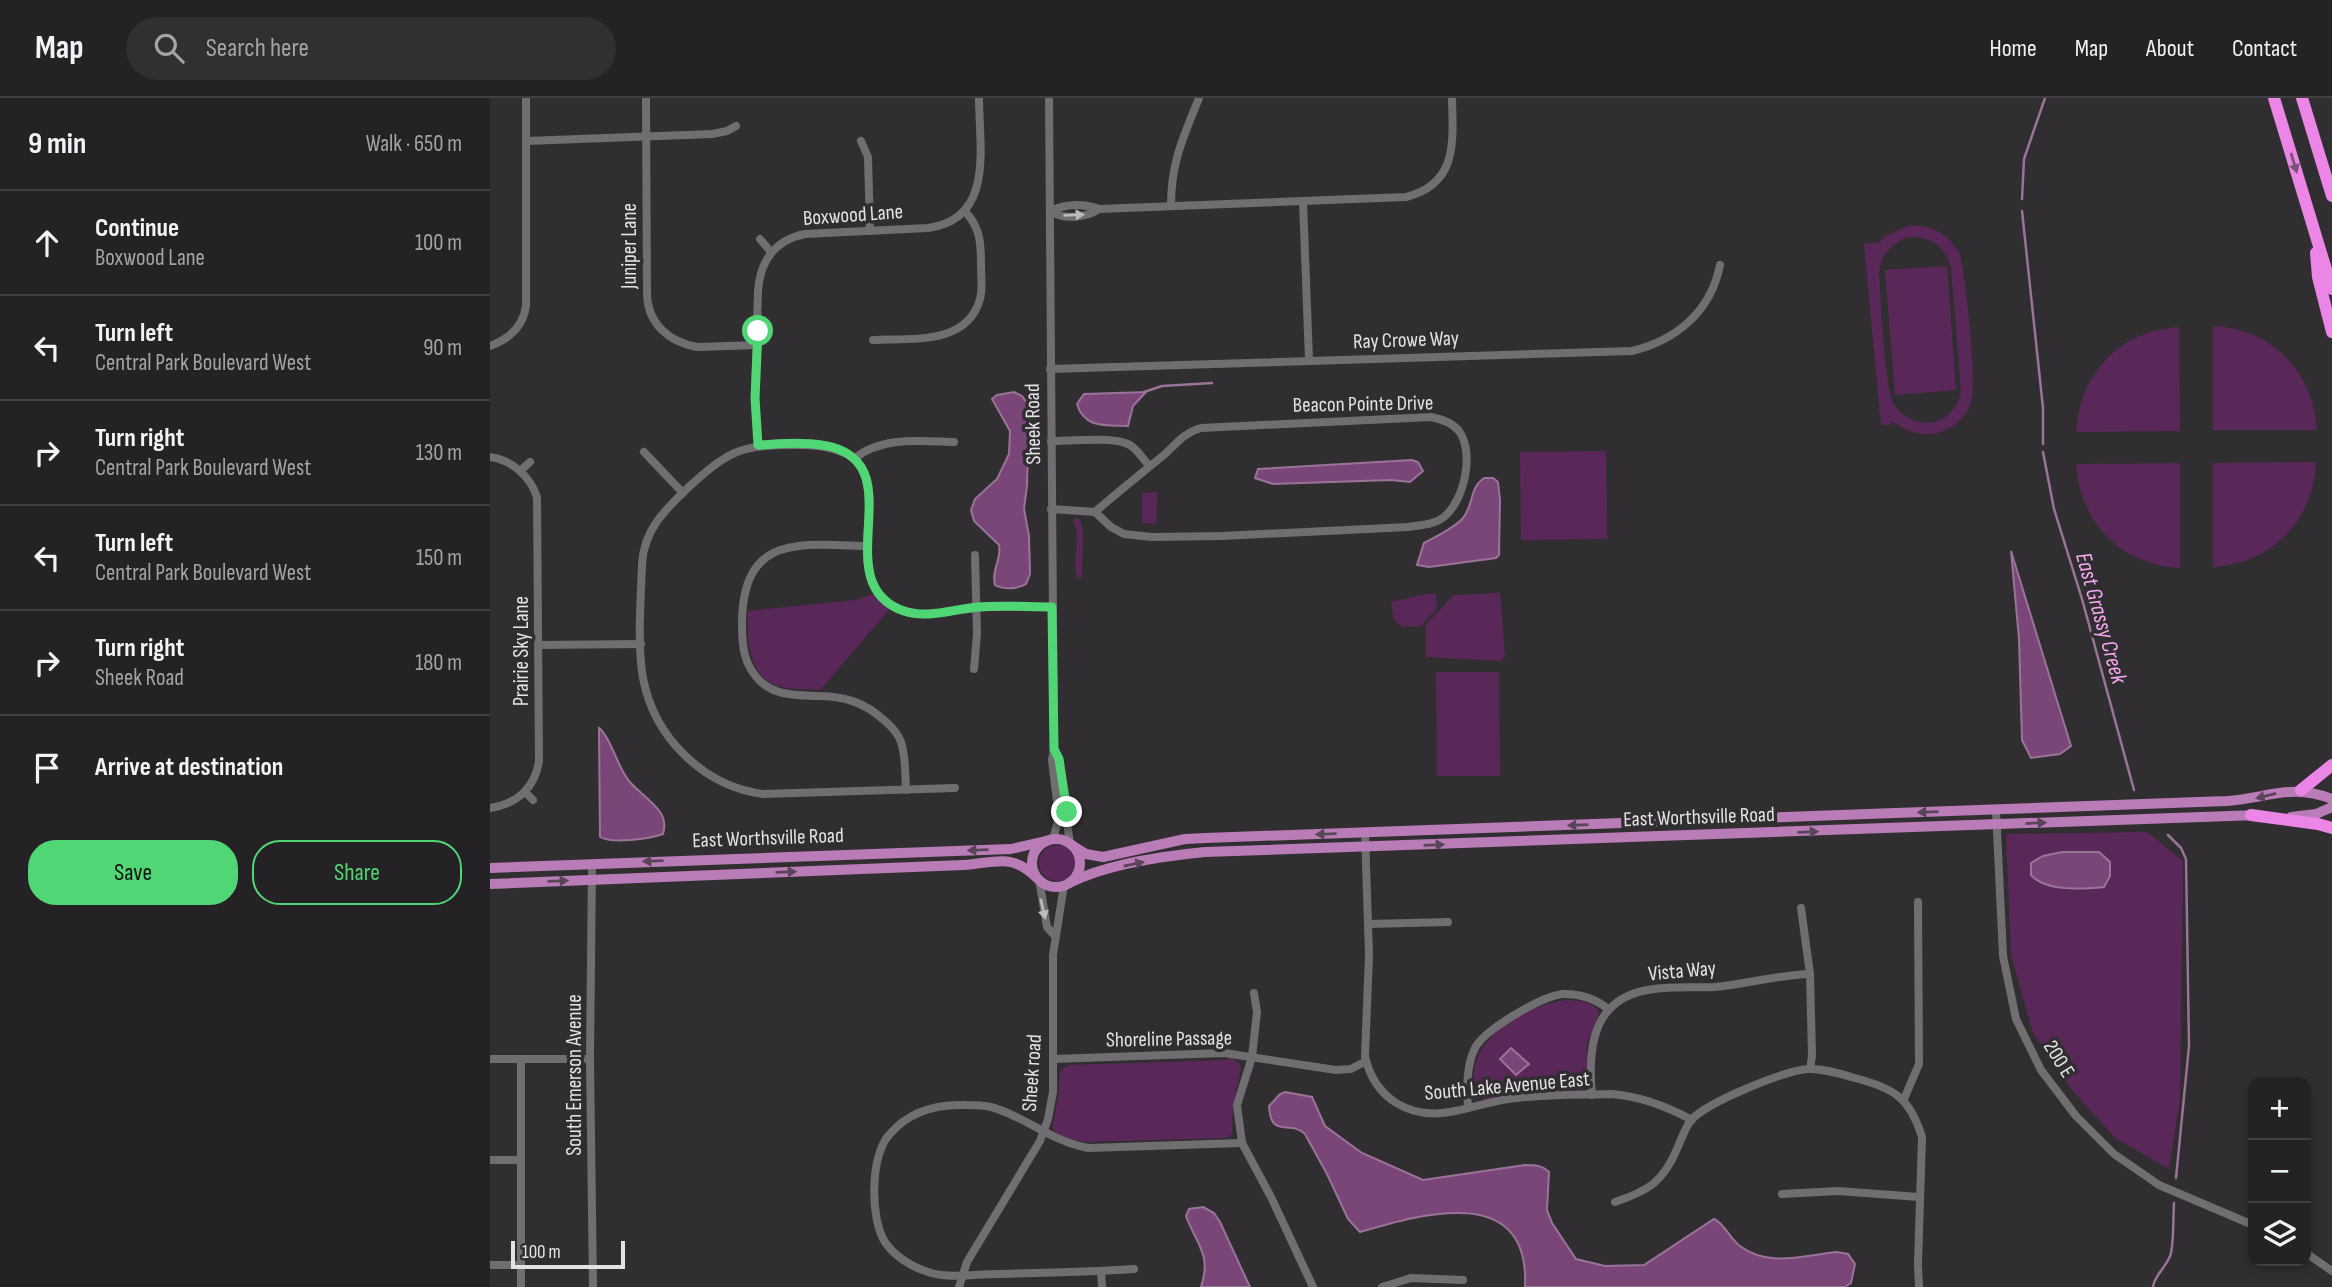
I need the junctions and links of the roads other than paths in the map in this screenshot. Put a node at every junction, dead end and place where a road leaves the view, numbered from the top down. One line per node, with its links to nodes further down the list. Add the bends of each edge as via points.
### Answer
1 (526, 98): 11 (street)
2 (646, 98): 10 (street, Juniper Lane)
3 (979, 98): 17 (street, via 978,186)
4 (1049, 98): 18 (street, Sheek Road)
5 (1199, 98): 16 (street, via 1176,156)
6 (1452, 98): 15 (street, via 1451,154 1446,170 1425,193)
7 (2274, 98): 19 (highway, one-way to 19)
8 (2302, 98): 13 (highway); 14 (highway)
9 (736, 125): 10 (street, via 721,133)
10 (646, 138): 11 (street); 27 (street, Juniper Lane, via 647,294 654,321 664,333 688,346)
11 (526, 141): 28 (street, via 526,313 511,335)
12 (861, 141): 20 (street, via 869,157)
13 (2332, 186)
14 (2332, 196)
15 (1303, 201): 16 (street); 29 (street)
16 (1171, 206): 18 (street, via 1099,209 1089,215 1068,216)
17 (965, 211): 20 (street, Boxwood Lane, via 936,227); 26 (street, via 975,222 981,242 980,297 973,313 942,336)
18 (1050, 211): 30 (street, Sheek Road)
19 (2314, 228): 24 (highway); 25 (highway, via 2318,277)
20 (870, 231): 22 (street, Boxwood Lane, via 805,234)
21 (760, 239): 22 (street)
22 (771, 252): 27 (street, via 759,281)
23 (1720, 265): 29 (street, Ray Crowe Way, via 1711,294 1687,325 1639,349)
24 (2332, 289)
25 (2332, 332)
26 (873, 340)
27 (758, 345): 33 (street)
28 (490, 346)
29 (1309, 360): 30 (street, Ray Crowe Way)
30 (1050, 369): 31 (street, Sheek Road)
31 (1051, 441): 38 (street, via 1128,443); 41 (street, Sheek Road)
32 (954, 442): 36 (street, via 877,445)
33 (758, 445): 36 (street, via 830,446); 40 (street, via 726,456)
34 (644, 452): 40 (street)
35 (490, 457): 39 (street)
36 (854, 459): 43 (street, via 868,485)
37 (530, 462): 39 (street)
38 (1149, 466): 42 (street, Beacon Pointe Drive); 42 (street, Beacon Pointe Drive, via 1189,431 1201,428 1406,416 1447,421 1460,432 1466,470 1463,489 1444,517 1408,527 1152,537 1125,534)
39 (520, 471): 48 (street, Prairie Sky Lane, via 537,497)
40 (683, 493): 47 (street, via 658,518 644,547)
41 (1051, 509): 42 (street); 46 (street, Sheek Road)
42 (1096, 512)
43 (867, 546): 45 (street, via 873,583 882,597 901,610 924,614); 53 (street, via 795,546 765,558 745,587 743,648 755,676 776,691 845,698 876,713 901,742)
44 (975, 555): 45 (street)
45 (977, 607): 46 (street); 49 (street)
46 (1052, 607): 50 (street, Sheek Road)
47 (641, 644): 48 (street); 53 (street, via 643,678 657,718 678,749 716,779 764,794)
48 (539, 645): 55 (street, Prairie Sky Lane, via 539,761)
49 (974, 669)
50 (1054, 749): 65 (street, Sheek Road, via 1059,818); 66 (street, Sheek Road)
51 (2332, 765): 54 (highway)
52 (955, 788): 53 (street)
53 (906, 790)
54 (2301, 790): 56 (main road, East Worthsville Road); 60 (main road, East Worthsville Road, one-way to 60, via 2227,801)
55 (525, 792): 57 (street); 59 (street)
56 (2332, 799)
57 (533, 800)
58 (2332, 807): 61 (main road, East Worthsville Road, via 2305,816)
59 (490, 808)
60 (1996, 810): 62 (street, 200 E); 64 (main road, East Worthsville Road, one-way to 64)
61 (2251, 815): 62 (main road, East Worthsville Road, one-way to 61); 63 (highway)
62 (1996, 825): 67 (main road, East Worthsville Road, one-way to 62); 100 (street, 200 E, via 2003,956 2016,1019 2041,1070 2113,1154 2159,1185)
63 (2332, 828)
64 (1365, 832): 66 (main road, East Worthsville Road, one-way to 66, via 1185,839 1103,857); 67 (street, South Lake Avenue East)
65 (1049, 840): 66 (main road); 68 (main road, East Worthsville Road, one-way to 68, via 1011,849); 70 (main road, via 1032,857)
66 (1072, 845): 73 (main road, via 1080,866)
67 (1366, 848): 73 (main road, East Worthsville Road, one-way to 67, via 1089,874 1182,854); 77 (street, South Lake Avenue East)
68 (593, 864): 69 (main road, East Worthsville Road); 71 (street, South Emerson Avenue)
69 (490, 868)
70 (1038, 878): 71 (main road, East Worthsville Road, one-way to 70, via 1002,861 1020,864); 73 (main road, via 1048,886); 78 (street, Sheek road, one-way to 78, via 1047,927)
71 (593, 880): 72 (main road, East Worthsville Road, one-way to 71); 85 (street, South Emerson Avenue)
72 (490, 884)
73 (1067, 884): 78 (street, Sheek road)
74 (1918, 902): 90 (street, via 1919,1064)
75 (1801, 908): 79 (street)
76 (1448, 922): 77 (street)
77 (1368, 924): 87 (street, South Lake Avenue East)
78 (1055, 936): 86 (street, Sheek road)
79 (1810, 974): 81 (street, Vista Way, via 1716,987 1648,990); 88 (street)
80 (1254, 993): 82 (street)
81 (1608, 1009): 89 (street, via 1590,1053); 91 (street, via 1590,998 1563,994 1485,1033 1469,1063)
82 (1252, 1057): 86 (street, Shoreline Passage, via 1224,1053); 87 (street, Shoreline Passage, via 1336,1070); 94 (street, via 1237,1105)
83 (490, 1059): 84 (street)
84 (521, 1059): 85 (street); 96 (street)
85 (590, 1059): 110 (street, South Emerson Avenue)
86 (1053, 1059): 93 (street, Sheek road, via 1053,1092)
87 (1366, 1061): 91 (street, South Lake Avenue East, via 1378,1088 1405,1109 1434,1113)
88 (1810, 1069): 90 (street, via 1877,1084); 92 (street, via 1722,1100)
89 (1592, 1095): 91 (street, South Lake Avenue East, via 1507,1099); 92 (street, South Lake Avenue East, via 1628,1095)
90 (1904, 1099): 98 (street, via 1922,1137)
91 (1468, 1108)
92 (1692, 1120): 99 (street, via 1661,1178 1640,1194)
93 (1043, 1132): 94 (street, via 1069,1145 1088,1148); 107 (street, Sheek road); 107 (street, via 991,1107 934,1107 916,1113 882,1144 874,1190 884,1241 903,1260 930,1273)
94 (1242, 1143): 113 (street)
95 (490, 1160): 96 (street)
96 (521, 1160): 103 (street)
97 (1782, 1194): 98 (street, via 1838,1191)
98 (1919, 1197): 115 (street)
99 (1615, 1202)
100 (2248, 1223)
101 (2311, 1256): 106 (street)
102 (490, 1265): 103 (street)
103 (521, 1265): 109 (street)
104 (1135, 1269): 105 (street)
105 (1101, 1271): 107 (street); 112 (street)
106 (2332, 1271)
107 (962, 1275): 111 (street, Sheek road)
108 (1463, 1280): 114 (street, via 1411,1278)
109 (521, 1287)
110 (593, 1287)
111 (959, 1287)
112 (1102, 1287)
113 (1313, 1287)
114 (1382, 1287)
115 (1919, 1287)

